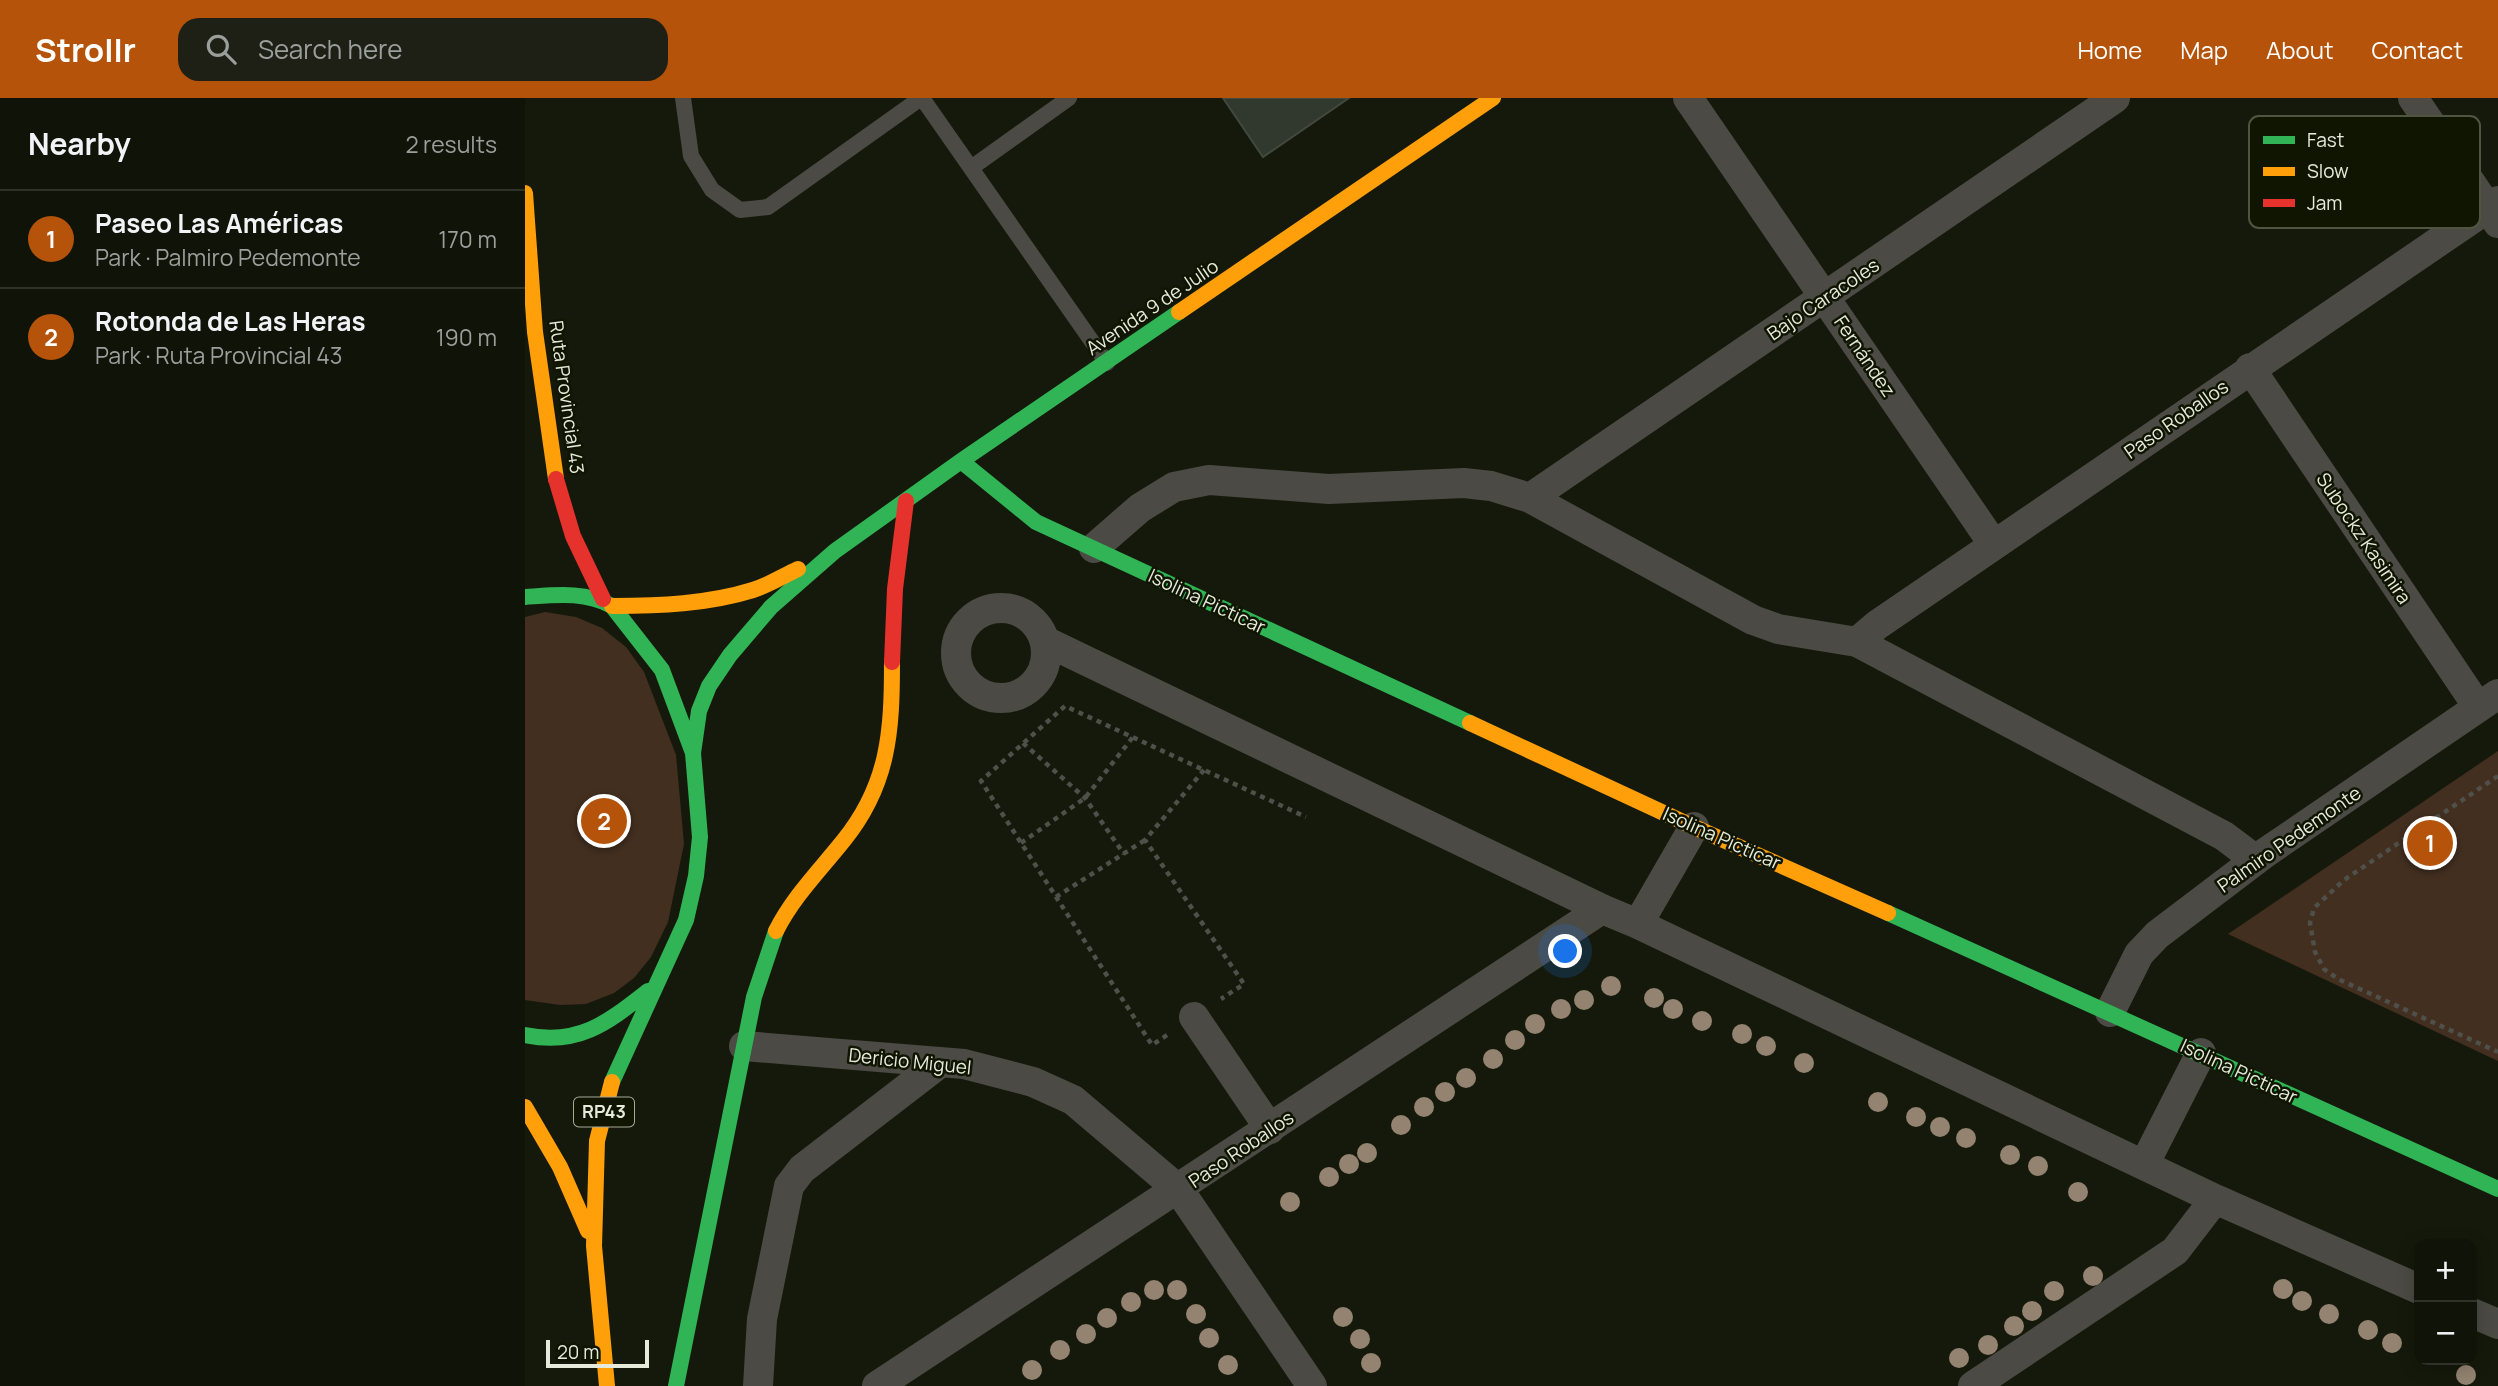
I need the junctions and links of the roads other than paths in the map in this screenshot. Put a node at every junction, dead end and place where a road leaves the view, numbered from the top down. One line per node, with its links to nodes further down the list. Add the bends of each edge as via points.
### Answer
1 (683, 98): 2 (lane, via 691,156 712,190 740,210 768,207)
2 (922, 98): 9 (lane)
3 (1069, 98): 9 (lane)
4 (1493, 98): 18 (main road, Avenida 9 de Julio)
5 (1688, 98): 16 (street, Fernández)
6 (2115, 98): 16 (street, Bajo Caracoles)
7 (2413, 98): 8 (street)
8 (2426, 116)
9 (971, 168): 18 (lane)
10 (2480, 190): 12 (street)
11 (525, 193): 13 (main road, Ruta Provincial 43 / RP43)
12 (2495, 210): 14 (street, Paso Roballos)
13 (526, 215): 17 (main road, Ruta Provincial 43 / RP43)
14 (2480, 220)
15 (2467, 228): 19 (street, Paso Roballos)
16 (1825, 298): 22 (street, Bajo Caracoles); 24 (street, Fernández)
17 (535, 332): 20 (main road, RP43); 28 (main road, Ruta Provincial 43 / RP43, via 558,490 573,536)
18 (1107, 363): 21 (main road, Avenida 9 de Julio)
19 (2250, 368): 24 (street, Paso Roballos); 31 (street, Subockz Kasimira)
20 (526, 388)
21 (961, 460): 23 (main road, Avenida 9 de Julio); 25 (main road, Isolina Picticar, via 1036,522)
22 (1530, 498): 25 (street, via 1464,483 1329,489 1209,480 1174,488 1140,508); 30 (street, via 1753,620 1778,629)
23 (906, 502): 26 (main road, Avenida 9 de Julio); 41 (main road, via 884,765 876,789 856,821 783,918 767,954)
24 (1994, 545): 30 (street, Paso Roballos)
25 (1094, 548): 33 (main road, Isolina Picticar)
26 (835, 551): 28 (main road, via 755,590 663,606); 32 (main road, via 771,607 730,655 699,711)
27 (525, 597): 28 (main road, via 566,594)
28 (608, 602): 32 (main road, RP43, via 662,670)
29 (1045, 641): 35 (street)
30 (1857, 642): 34 (street, via 2224,836)
31 (2488, 700): 34 (street, Palmiro Pedemonte)
32 (693, 753): 37 (main road, RP43, via 700,837 696,876 686,920)
33 (1694, 827): 36 (street); 38 (main road, Isolina Picticar)
34 (2256, 860): 38 (street, Palmiro Pedemonte, via 2157,935 2139,954)
35 (1602, 909): 36 (street); 45 (street, Paso Roballos)
36 (1638, 924): 46 (street)
37 (653, 988): 40 (main road, RP43, via 602,1026 575,1037 542,1040); 50 (main road, RP43, via 614,1073 597,1141)
38 (2109, 1012): 42 (main road, Isolina Picticar)
39 (1194, 1017): 45 (street)
40 (525, 1035)
41 (744, 1046): 43 (street, Dericio Miguel); 55 (main road)
42 (2201, 1054): 46 (street); 47 (main road, Isolina Picticar)
43 (941, 1062): 48 (street, Dericio Miguel, via 1033,1082 1073,1100); 56 (street, via 802,1169 789,1185 762,1319)
44 (525, 1107): 50 (main road, RP43, via 571,1186)
45 (1270, 1129): 48 (street, Paso Roballos)
46 (2144, 1165): 49 (street)
47 (2498, 1189)
48 (1179, 1190): 57 (street, Paso Roballos); 58 (street, Dericio Miguel)
49 (2215, 1199): 51 (street); 59 (street, via 2175,1251)
50 (594, 1245): 54 (main road, RP43)
51 (2414, 1287)
52 (2477, 1315): 53 (street)
53 (2498, 1324)
54 (607, 1386)
55 (676, 1386)
56 (758, 1386)
57 (877, 1386)
58 (1312, 1386)
59 (1973, 1386)

